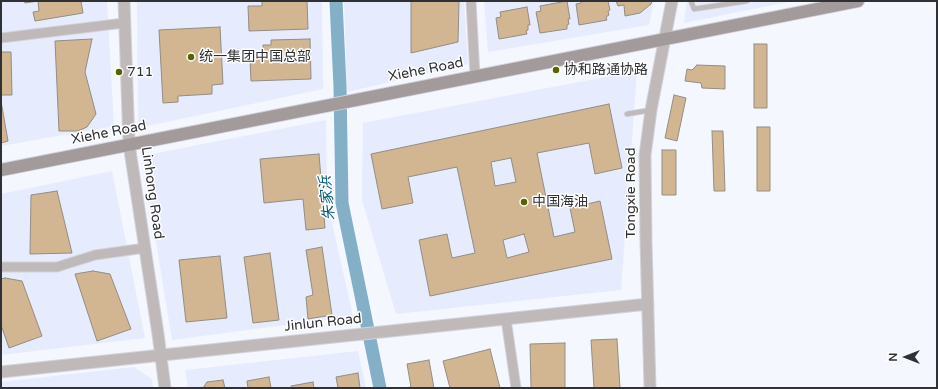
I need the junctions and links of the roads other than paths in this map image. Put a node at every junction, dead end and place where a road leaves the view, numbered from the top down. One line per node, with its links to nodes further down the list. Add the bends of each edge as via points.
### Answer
1 (124, 1): 8 (street, Linhong Road)
2 (470, 1): 11 (street)
3 (672, 1): 10 (street, Tongxie Road)
4 (691, 1): 5 (lane, via 694,9)
5 (747, 1)
6 (858, 1): 7 (main road, Xiehe Road)
7 (821, 4): 10 (main road, Xiehe Road)
8 (124, 23): 9 (street); 14 (street, Linhong Road)
9 (1, 38)
10 (664, 39): 11 (main road, Xiehe Road); 12 (street, Tongxie Road)
11 (475, 76): 14 (main road, Xiehe Road)
12 (651, 110): 13 (lane); 18 (street, Tongxie Road, via 645,177)
13 (627, 114)
14 (129, 144): 15 (main road, Xiehe Road); 16 (street, Linhong Road)
15 (1, 170)
16 (145, 248): 17 (street, via 95,255 57,267); 20 (street, Linhong Road)
17 (1, 267)
18 (648, 304): 19 (street, Jinlun Road); 24 (street, Tongxie Road)
19 (506, 319): 20 (street, Jinlun Road); 23 (street)
20 (161, 355): 21 (street, Jinlun Road); 22 (street, Linhong Road)
21 (1, 372)
22 (165, 388)
23 (516, 388)
24 (650, 388)

